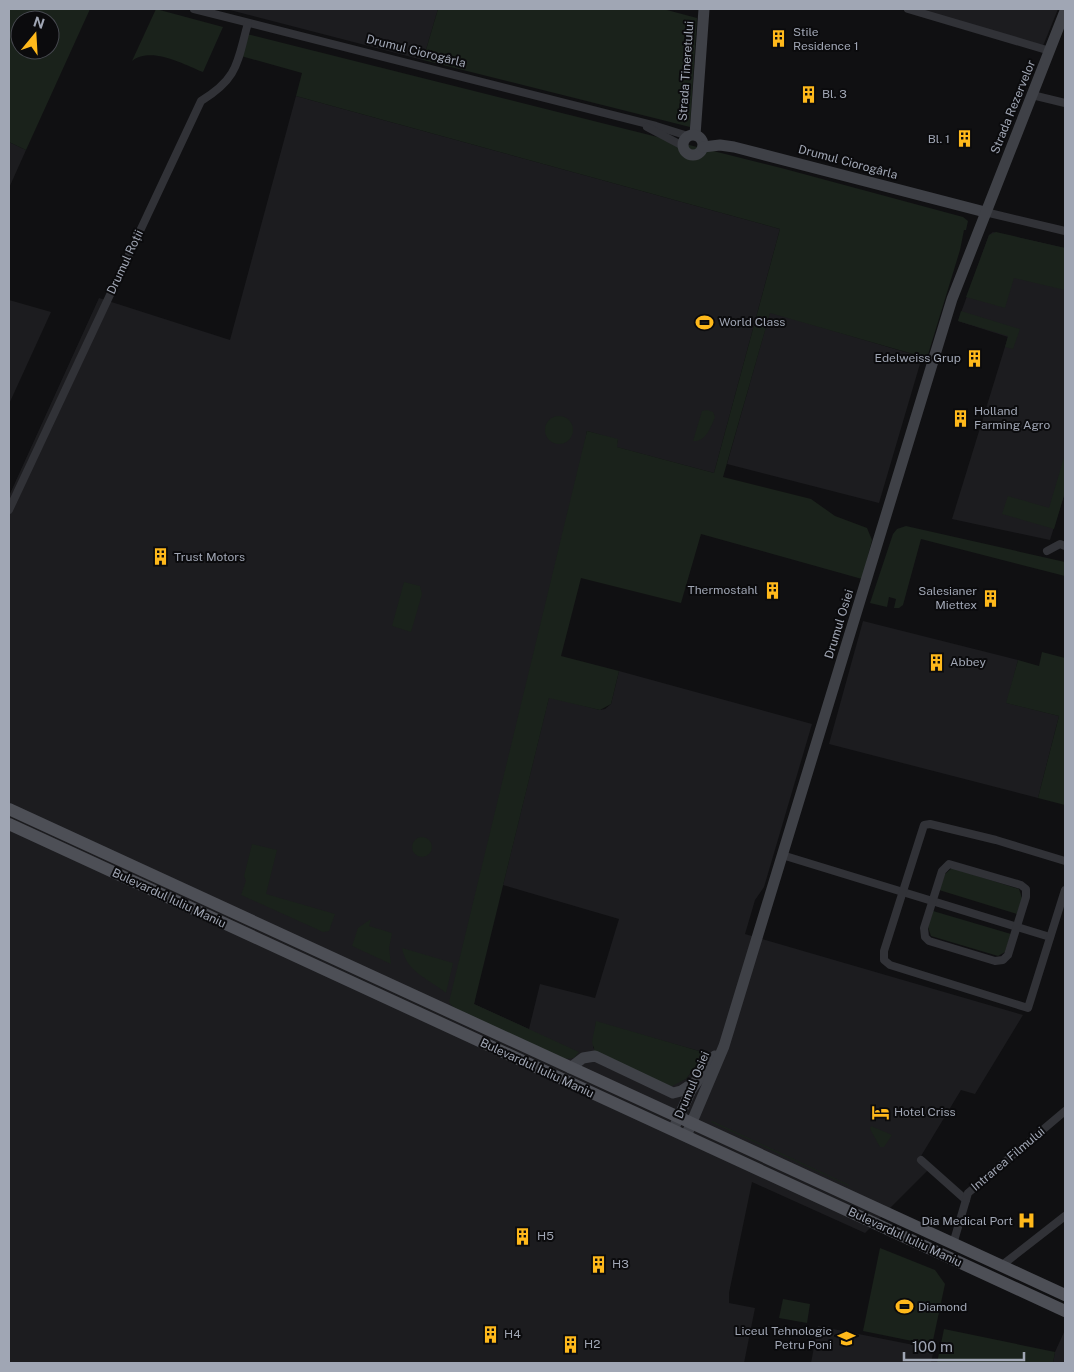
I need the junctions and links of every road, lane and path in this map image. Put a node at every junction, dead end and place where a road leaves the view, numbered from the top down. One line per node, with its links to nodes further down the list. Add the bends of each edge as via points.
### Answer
1 (194, 9): 5 (street, Drumul Ciorogârla)
2 (704, 9): 9 (street, Strada Tineretului)
3 (908, 9): 6 (street)
4 (1065, 11): 6 (street, Strada Rezervelor)
5 (248, 23): 9 (street, Drumul Ciorogârla, via 632,121); 15 (street, Drumul Roții, via 236,67 224,86 201,101)
6 (1050, 51): 7 (street, Strada Rezervelor)
7 (1032, 95): 8 (street); 11 (street, Strada Rezervelor)
8 (1065, 103)
9 (689, 139): 10 (street, via 701,138); 10 (street, Drumul Ciorogârla, via 686,152 698,153)
10 (703, 147): 11 (street, Drumul Ciorogârla, via 734,147)
11 (985, 212): 12 (street); 13 (street, Drumul Osiei)
12 (1003, 217): 13 (street, via 990,220); 14 (street)
13 (979, 228): 20 (street, Drumul Osiei, via 952,298)
14 (1065, 231)
15 (9, 510)
16 (1065, 546): 17 (street, via 1060,544)
17 (1047, 551)
18 (9, 808): 22 (main road, Bulevardul Iuliu Maniu)
19 (9, 824): 23 (main road, Bulevardul Iuliu Maniu)
20 (782, 854): 25 (street); 31 (street, Drumul Osiei)
21 (1065, 861): 25 (street, via 927,824 921,827)
22 (158, 878): 23 (main road); 29 (main road, Bulevardul Iuliu Maniu)
23 (131, 880): 30 (main road, Bulevardul Iuliu Maniu)
24 (1065, 890): 28 (street)
25 (902, 891): 26 (street); 28 (street, via 884,951 887,963 1028,1008)
26 (933, 901): 27 (street); 27 (street, via 924,931 927,939 986,958 998,961 1005,958); 27 (street, via 944,867 952,864 1024,887 1026,893)
27 (1016, 926): 28 (street)
28 (1050, 937)
29 (339, 961): 30 (main road); 32 (main road, Bulevardul Iuliu Maniu)
30 (335, 974): 37 (main road, Bulevardul Iuliu Maniu)
31 (724, 1046): 33 (street, Drumul Osiei); 36 (street, Drumul Osiei)
32 (570, 1068): 33 (street, via 583,1058 595,1056 673,1093); 35 (main road, Bulevardul Iuliu Maniu)
33 (698, 1080): 35 (street, Drumul Osiei)
34 (1065, 1111): 40 (street, Intrarea Filmului, via 968,1192)
35 (679, 1118): 36 (main road, Bulevardul Iuliu Maniu); 37 (street, Drumul Osiei)
36 (691, 1123): 38 (street, Drumul Osiei); 41 (main road, Bulevardul Iuliu Maniu)
37 (673, 1130): 38 (main road, Bulevardul Iuliu Maniu)
38 (686, 1136): 43 (main road, Bulevardul Iuliu Maniu)
39 (921, 1160): 40 (street)
40 (966, 1200): 44 (street, Intrarea Filmului)
41 (892, 1215): 43 (main road); 44 (main road, Bulevardul Iuliu Maniu)
42 (1065, 1216): 45 (street)
43 (886, 1228): 47 (main road, Bulevardul Iuliu Maniu)
44 (954, 1244): 45 (main road, Bulevardul Iuliu Maniu)
45 (1001, 1266): 46 (main road, Bulevardul Iuliu Maniu)
46 (1065, 1295)
47 (1065, 1310)

